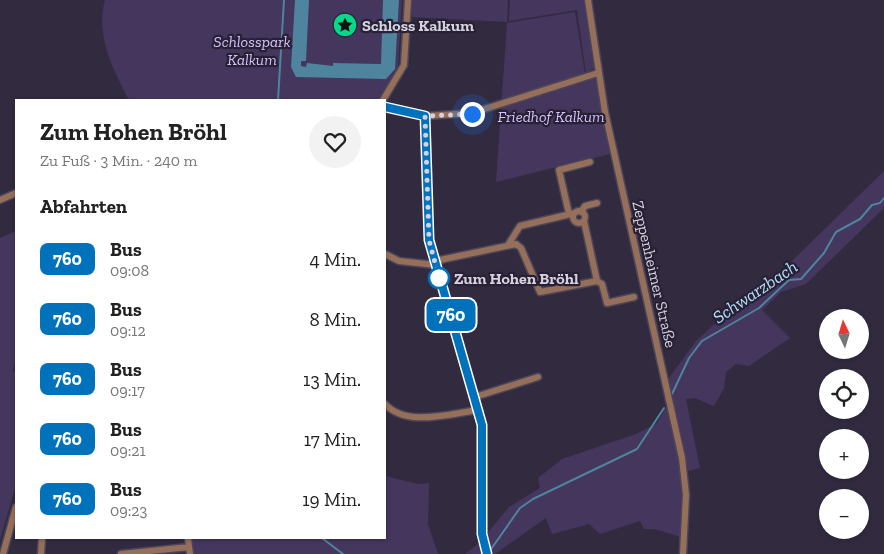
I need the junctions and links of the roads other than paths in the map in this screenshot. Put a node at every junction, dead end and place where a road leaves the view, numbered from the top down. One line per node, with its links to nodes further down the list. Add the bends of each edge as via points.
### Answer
1 (408, 0): 4 (street, via 404,64)
2 (588, 0): 3 (street, Zeppenheimer Straße)
3 (598, 73): 6 (street, via 489,110); 29 (street, Zeppenheimer Straße, via 685,480 686,518)
4 (384, 99)
5 (386, 107): 6 (street)
6 (425, 116): 15 (street, via 429,240)
7 (590, 162): 11 (street, via 559,170)
8 (15, 193): 9 (street)
9 (0, 200)
10 (597, 203): 11 (street)
11 (575, 213): 12 (street, via 585,216); 12 (street, via 575,222); 13 (street, via 520,226)
12 (584, 221): 16 (street)
13 (508, 245): 15 (street); 16 (street, via 516,244 521,248 540,292)
14 (386, 254): 15 (street, via 399,261)
15 (435, 263): 19 (street)
16 (597, 281): 17 (street, via 602,284 606,303)
17 (634, 296)
18 (538, 377): 19 (street)
19 (475, 397): 21 (street)
20 (386, 405): 21 (street, via 402,416)
21 (479, 410): 25 (street, via 483,444 482,534)
22 (15, 511): 26 (street)
23 (42, 539): 27 (street)
24 (189, 551): 28 (street)
25 (486, 551)
26 (3, 554)
27 (41, 554)
28 (121, 554)
29 (682, 554)

